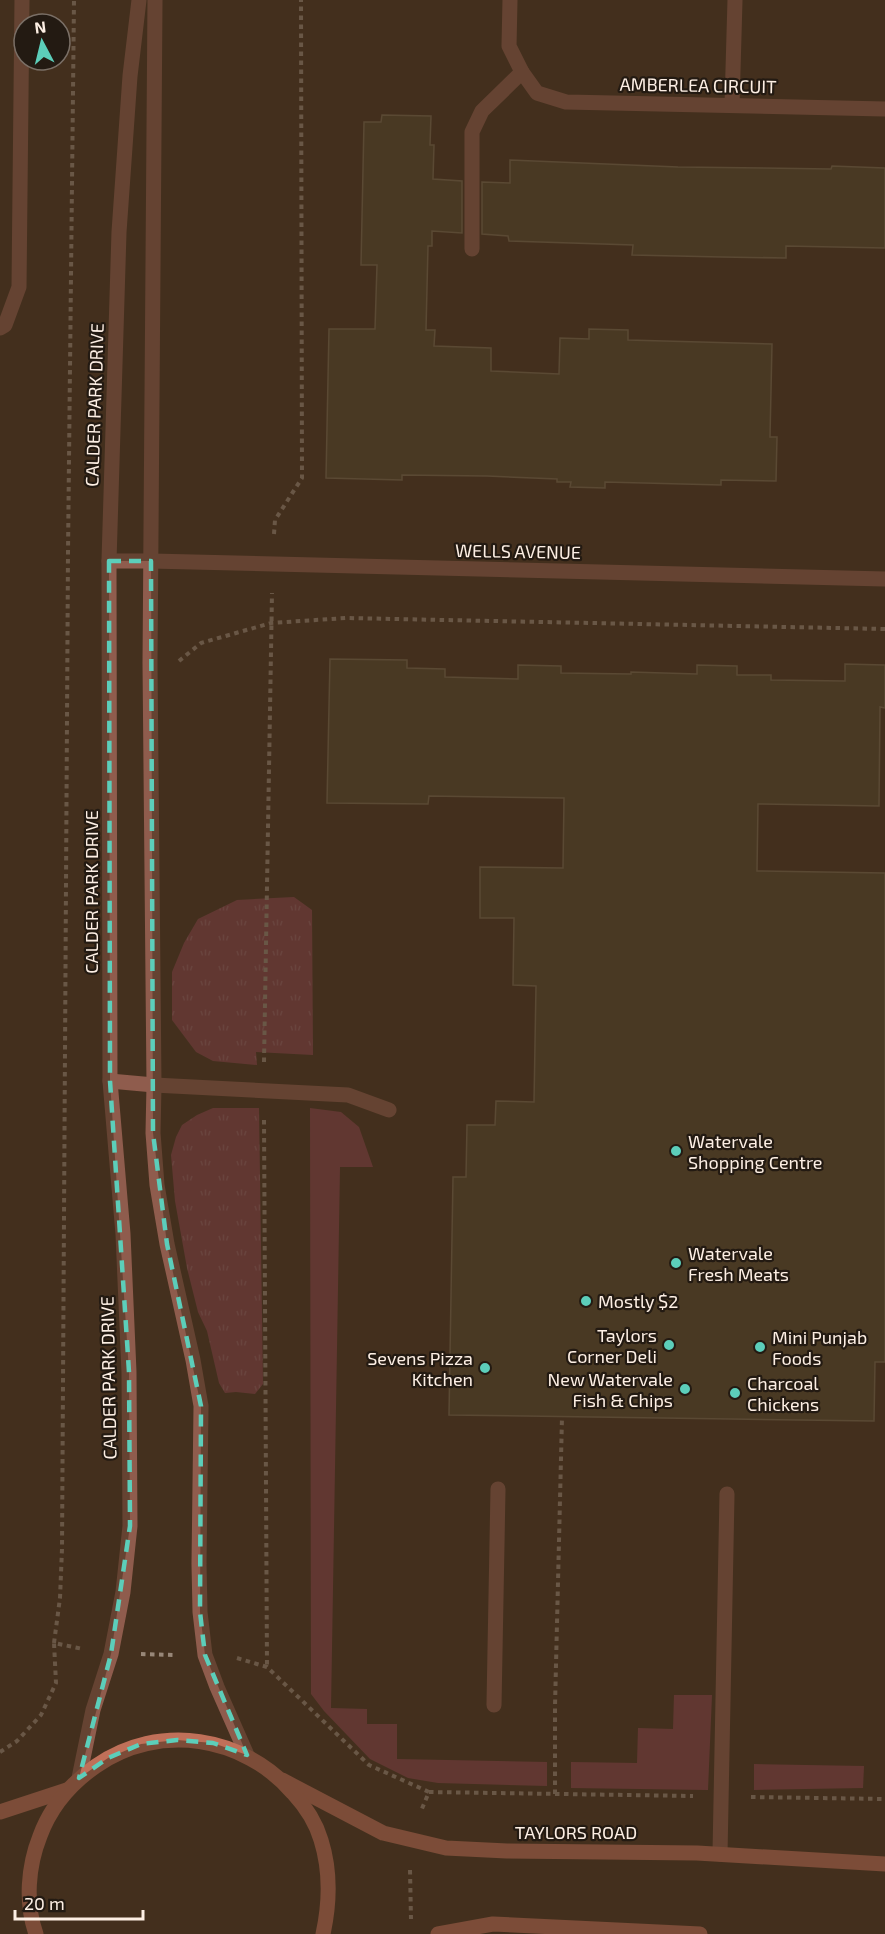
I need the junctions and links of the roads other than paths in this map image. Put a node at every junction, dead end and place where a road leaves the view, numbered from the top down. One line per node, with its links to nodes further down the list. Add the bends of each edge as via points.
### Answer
1 (22, 0): 10 (street, via 19,287 5,325)
2 (140, 0): 11 (street, CALDER PARK DRIVE, via 130,76 119,232)
3 (155, 0): 12 (street)
4 (510, 0): 6 (street, AMBERLEA CIRCUIT, via 509,46)
5 (735, 0): 7 (street)
6 (522, 72): 7 (street, AMBERLEA CIRCUIT, via 537,93 566,102); 9 (street, via 482,111 472,132)
7 (732, 105): 8 (street, AMBERLEA CIRCUIT)
8 (885, 109)
9 (472, 249)
10 (0, 328)
11 (109, 561): 12 (street, WELLS AVENUE); 14 (street, CALDER PARK DRIVE)
12 (151, 561): 13 (street, WELLS AVENUE); 15 (street)
13 (885, 579)
14 (110, 1081): 15 (street); 21 (street, CALDER PARK DRIVE, via 123,1234 130,1526 113,1644 93,1710)
15 (154, 1085): 16 (street, via 348,1095); 20 (street, via 157,1185 201,1406 199,1564 205,1655)
16 (389, 1110)
17 (498, 1489): 19 (street)
18 (727, 1494): 25 (street)
19 (494, 1705)
20 (247, 1755): 21 (main road, via 213,1743 177,1740 141,1744 108,1758); 22 (main road)
21 (79, 1778): 23 (main road)
22 (282, 1780): 25 (main road, TAYLORS ROAD, via 382,1833 446,1848); 28 (main road, via 305,1806 321,1838 329,1872 329,1906)
23 (67, 1790): 24 (main road); 27 (main road, via 46,1820 33,1853 29,1889)
24 (0, 1812)
25 (720, 1854): 26 (main road, TAYLORS ROAD)
26 (885, 1864)
27 (36, 1934)
28 (323, 1934)
29 (438, 1934): 30 (main road, via 493,1924)
30 (700, 1934)

